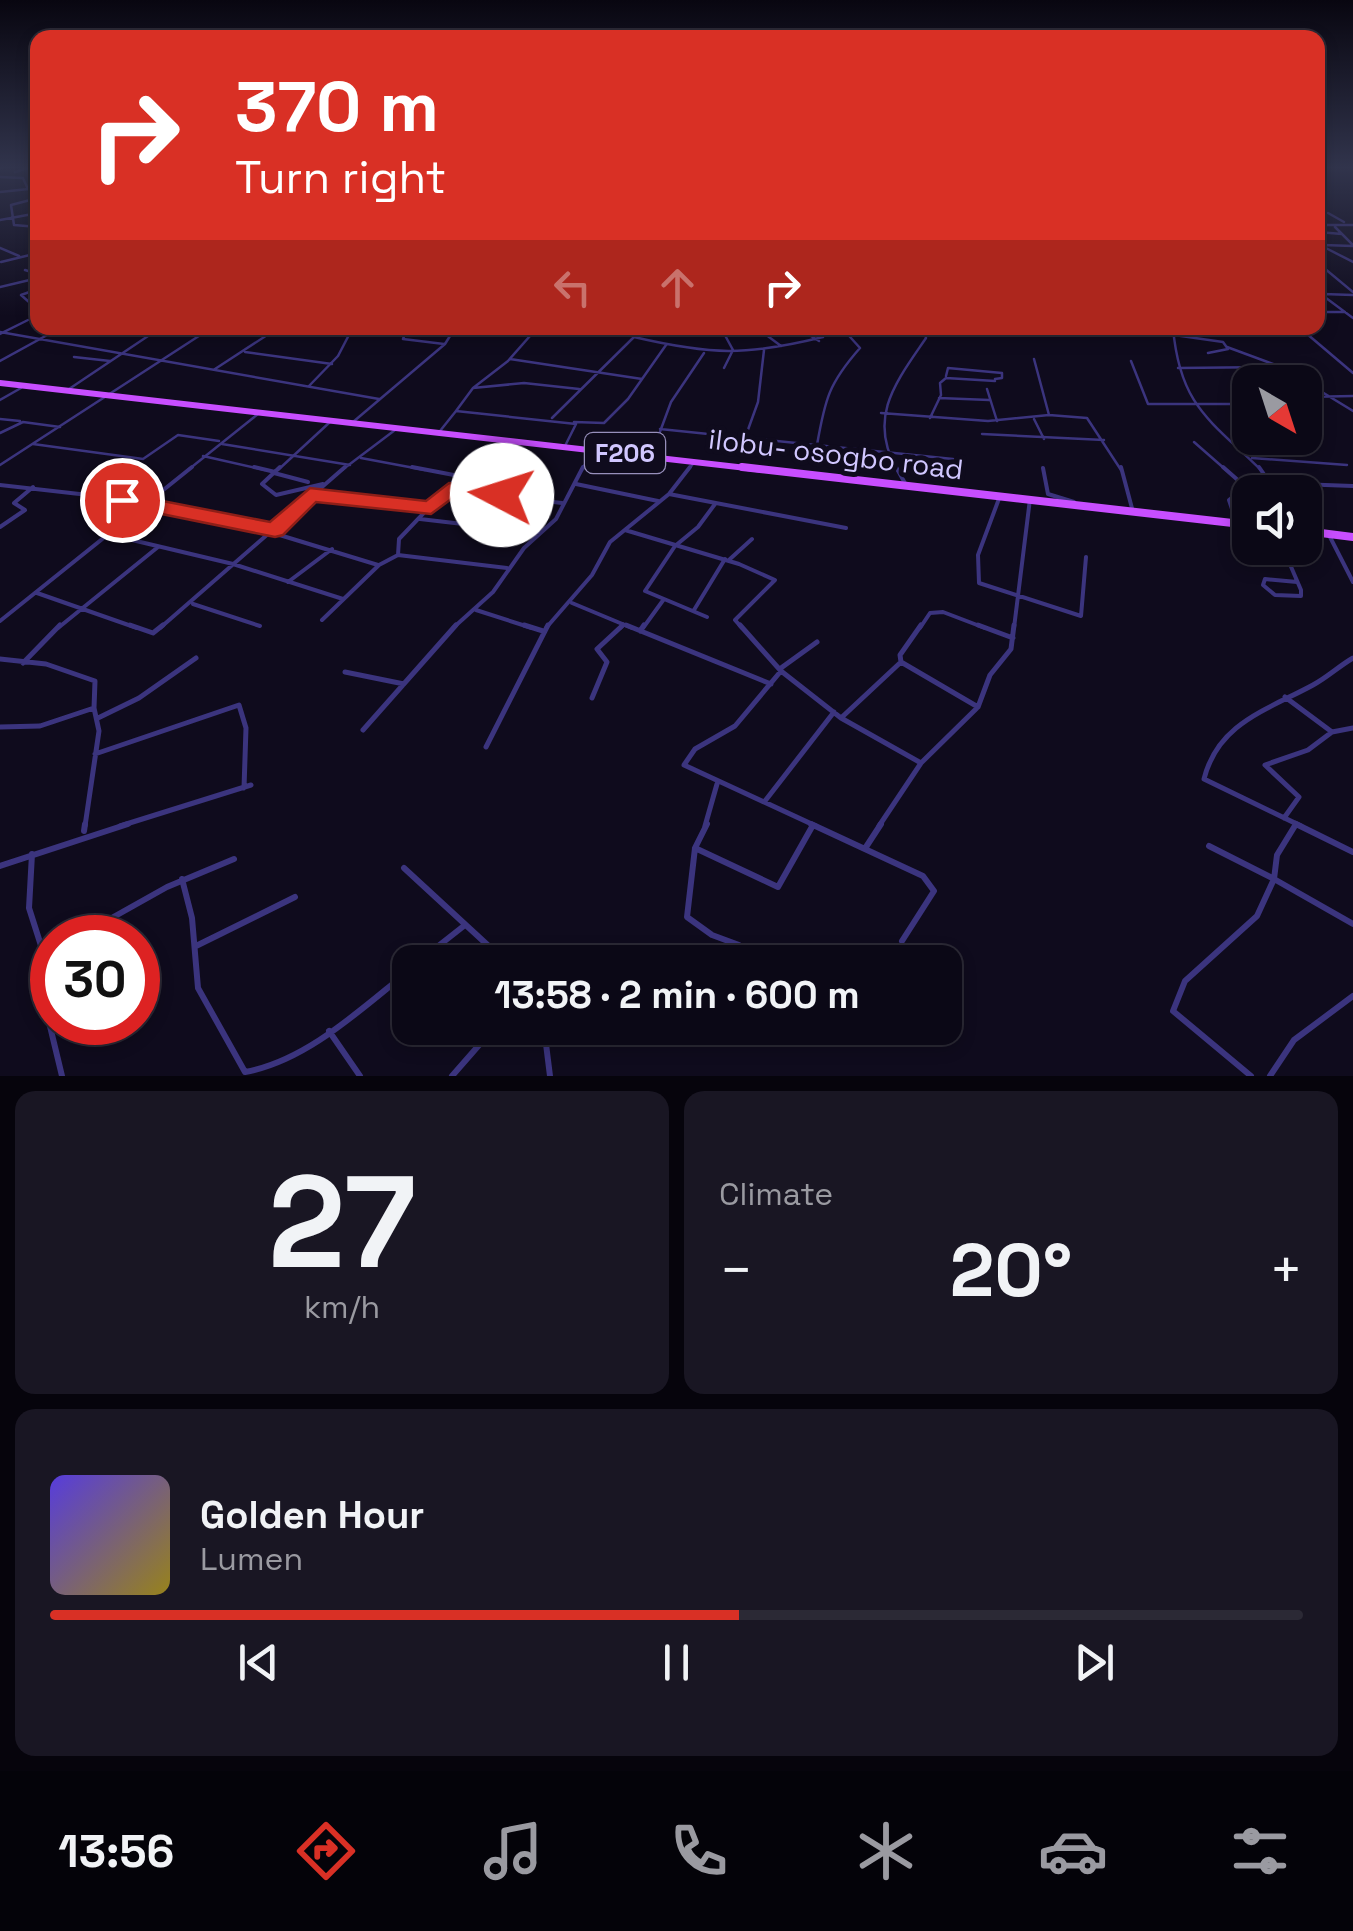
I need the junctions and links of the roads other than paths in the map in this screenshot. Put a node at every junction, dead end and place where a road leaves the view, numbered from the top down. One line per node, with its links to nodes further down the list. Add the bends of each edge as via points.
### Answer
1 (16, 216): 2 (street); 6 (street, via 12,223)
2 (0, 220)
3 (1325, 225): 4 (street)
4 (1332, 225): 5 (street); 8 (street)
5 (1351, 225)
6 (30, 229)
7 (1325, 233): 8 (street)
8 (1344, 236): 9 (street); 11 (street)
9 (1353, 239)
10 (1325, 245): 11 (street)
11 (1353, 245)
12 (1325, 248): 17 (street)
13 (1, 249): 15 (street)
14 (30, 255): 15 (street)
15 (21, 257): 16 (street)
16 (0, 262): 18 (street)
17 (1353, 262)
18 (0, 268)
19 (1325, 269): 26 (street)
20 (25, 270): 21 (street)
21 (30, 272)
22 (30, 278): 23 (street)
23 (0, 287)
24 (30, 292): 28 (street, via 22,295)
25 (1325, 293): 26 (street)
26 (1353, 293)
27 (1325, 297): 30 (street)
28 (29, 302)
29 (1325, 312): 30 (street)
30 (1345, 312): 31 (street)
31 (1353, 318)
32 (28, 320): 33 (street)
33 (1, 333): 50 (street)
34 (45, 335): 50 (street)
35 (150, 335): 59 (street)
36 (196, 335): 64 (street)
37 (268, 335): 57 (street)
38 (349, 335): 68 (street)
39 (405, 335): 51 (street)
40 (451, 335): 51 (street)
41 (528, 335): 62 (street)
42 (725, 335): 55 (street)
43 (767, 335): 54 (street)
44 (813, 335): 54 (street, via 821,339)
45 (848, 335): 122 (street, via 860,348 826,394)
46 (925, 335): 99 (street)
47 (1174, 335): 72 (street)
48 (1178, 335): 53 (street)
49 (1308, 335): 75 (street)
50 (38, 338): 59 (street); 65 (street)
51 (445, 344): 88 (street)
52 (666, 344): 60 (street); 74 (street, via 634,336); 76 (street)
53 (1228, 347): 58 (street); 69 (street)
54 (784, 348): 56 (street)
55 (733, 350): 56 (street); 60 (street); 71 (street)
56 (764, 350): 116 (street, via 758,402)
57 (244, 352): 68 (street); 73 (street)
58 (1208, 353)
59 (124, 354): 64 (street); 67 (street)
60 (704, 354): 112 (street, via 689,365)
61 (74, 357): 67 (street)
62 (510, 359): 74 (street); 81 (street)
63 (1034, 359): 100 (street)
64 (161, 360): 73 (street); 86 (street)
65 (0, 361)
66 (1131, 361): 95 (street, via 1144,402)
67 (110, 362): 84 (street)
68 (332, 364): 80 (street)
69 (1276, 365)
70 (1232, 367): 72 (street)
71 (724, 368)
72 (1178, 368): 95 (street)
73 (215, 370): 80 (street)
74 (597, 371): 76 (street); 82 (street)
75 (1353, 373)
76 (642, 378): 108 (street, via 604,423)
77 (946, 378): 77 (street, via 993,380 1002,373 948,368); 89 (street)
78 (0, 383): 79 (main road, ilobu- osogbo road / F206)
79 (26, 386): 84 (main road, ilobu- osogbo road / F206); 92 (street)
80 (309, 386): 88 (street)
81 (473, 388): 82 (street, via 524,383); 96 (street)
82 (580, 389): 101 (street)
83 (988, 389): 93 (street)
84 (67, 390): 86 (main road, ilobu- osogbo road / F206)
85 (1322, 392): 91 (street)
86 (112, 395): 98 (main road, ilobu- osogbo road / F206); 111 (street)
87 (1353, 396): 91 (street)
88 (378, 398): 107 (street)
89 (939, 398): 93 (street); 103 (street)
90 (1322, 398): 91 (street)
91 (1332, 398): 97 (street)
92 (0, 400)
93 (989, 400): 109 (street)
94 (1232, 406): 95 (street)
95 (1194, 407): 130 (street)
96 (456, 411): 101 (street); 113 (street)
97 (1353, 411)
98 (262, 412): 105 (main road, ilobu- osogbo road / F206); 119 (street)
99 (881, 413): 103 (street); 126 (street)
100 (1049, 415): 104 (street); 118 (street, via 1087,418)
101 (552, 418): 108 (street)
102 (0, 419): 106 (street)
103 (930, 419): 109 (street)
104 (1034, 419): 109 (street); 117 (street)
105 (333, 420): 107 (main road, ilobu- osogbo road / F206); 125 (street)
106 (24, 422): 111 (street); 114 (street)
107 (353, 422): 110 (main road, ilobu- osogbo road / F206)
108 (574, 422): 123 (street)
109 (997, 422)
110 (399, 426): 113 (main road, ilobu- osogbo road / F206); 129 (street)
111 (60, 428): 121 (street)
112 (660, 429): 116 (street); 128 (street)
113 (440, 431): 123 (main road, ilobu- osogbo road / F206)
114 (0, 432)
115 (982, 434): 117 (street)
116 (745, 438): 122 (street)
117 (1044, 439): 118 (street)
118 (1104, 440): 159 (street, via 1120,465)
119 (220, 442): 121 (street, via 178,435 143,458); 125 (street); 127 (street)
120 (1194, 442): 138 (street)
121 (33, 444): 133 (street)
122 (817, 445): 126 (street)
123 (565, 446): 124 (main road, ilobu- osogbo road / F206)
124 (594, 449): 128 (main road, ilobu- osogbo road / F206); 142 (street)
125 (297, 453): 134 (street); 137 (street)
126 (886, 454): 131 (street); 145 (street)
127 (203, 456): 137 (street); 153 (street)
128 (652, 456): 132 (main road, ilobu- osogbo road / F206)
129 (362, 458): 134 (street); 148 (street, via 458,475)
130 (1248, 458): 135 (street); 139 (street)
131 (953, 459)
132 (697, 461): 145 (main road, ilobu- osogbo road / F206); 149 (street)
133 (0, 465)
134 (350, 465): 141 (street)
135 (1347, 466)
136 (1043, 468): 157 (street, via 1048,494)
137 (275, 473): 140 (street); 140 (street, via 262,484 276,495)
138 (1232, 475)
139 (1266, 475)
140 (313, 482): 141 (street)
141 (323, 484): 150 (street)
142 (576, 484): 154 (street); 155 (street)
143 (1322, 484): 146 (street)
144 (0, 485): 147 (street)
145 (906, 485): 151 (main road, ilobu- osogbo road / F206)
146 (1353, 486)
147 (33, 487): 153 (street); 162 (street, via 14,503 26,510)
148 (449, 490): 155 (street); 158 (street)
149 (669, 494): 154 (street); 156 (street)
150 (310, 495): 158 (street); 165 (street)
151 (1000, 496): 152 (main road, ilobu- osogbo road / F206); 186 (street, via 976,578)
152 (1030, 499): 157 (main road, ilobu- osogbo road / F206); 186 (street)
153 (150, 502): 165 (street); 169 (street)
154 (658, 502): 164 (street)
155 (562, 503): 166 (street)
156 (715, 504): 163 (street); 172 (street)
157 (1078, 505): 159 (main road, ilobu- osogbo road / F206)
158 (431, 508): 160 (street)
159 (1133, 512): 161 (main road, ilobu- osogbo road / F206)
160 (419, 519): 166 (street); 175 (street, via 398,539)
161 (1232, 522)
162 (0, 527)
163 (846, 528)
164 (625, 530): 172 (street); 189 (street)
165 (274, 532): 174 (street); 180 (street)
166 (540, 533): 181 (street)
167 (1322, 533): 168 (main road)
168 (1328, 534): 170 (main road); 184 (street)
169 (110, 536): 173 (street); 185 (street)
170 (1353, 537)
171 (752, 538): 177 (street)
172 (675, 546): 177 (street); 188 (street, via 644,591)
173 (158, 547): 180 (street); 191 (street)
174 (334, 548): 178 (street); 182 (street)
175 (398, 555): 178 (street); 181 (street)
176 (1086, 557): 186 (street, via 1080,616)
177 (727, 560): 193 (street); 208 (street, via 776,581 735,620)
178 (380, 565): 187 (street)
179 (1290, 565): 183 (street)
180 (234, 566): 182 (street); 190 (street)
181 (507, 568): 192 (street)
182 (288, 582): 187 (street)
183 (1297, 582): 183 (street, via 1271,579 1263,585 1299,599)
184 (1353, 582)
185 (37, 592): 191 (street); 196 (street)
186 (1015, 597): 201 (street)
187 (343, 599): 195 (street)
188 (664, 599): 193 (street); 200 (street)
189 (570, 602): 197 (street); 199 (street)
190 (192, 604): 191 (street, via 153,633); 198 (street)
191 (82, 608): 207 (street)
192 (474, 610): 199 (street); 210 (street, via 438,641)
193 (694, 610): 194 (street)
194 (707, 617)
195 (322, 620)
196 (0, 621)
197 (623, 625): 200 (street); 212 (street, via 596,649 608,662)
198 (260, 626)
199 (543, 631): 223 (street)
200 (640, 631): 211 (street)
201 (1013, 638): 206 (street, via 943,612 930,614 900,655); 214 (street)
202 (817, 642): 208 (street)
203 (196, 658): 217 (street)
204 (1353, 658): 213 (street)
205 (0, 659): 207 (street)
206 (902, 662): 214 (street); 218 (street)
207 (23, 663): 215 (street, via 94,680)
208 (781, 670): 211 (street); 216 (street)
209 (346, 672): 210 (street)
210 (405, 684): 221 (street)
211 (771, 684): 226 (street, via 735,726 685,760)
212 (592, 698)
213 (1285, 698): 222 (street); 229 (street, via 1221,739 1204,779)
214 (978, 706): 225 (street)
215 (94, 708): 217 (street); 219 (street, via 40,726)
216 (834, 712): 218 (street); 228 (street)
217 (97, 718): 224 (street)
218 (841, 718): 225 (street)
219 (0, 727)
220 (1353, 728): 222 (street)
221 (362, 730)
222 (1332, 732): 229 (street, via 1308,750 1265,764 1299,797)
223 (486, 747)
224 (95, 754): 227 (street, via 239,705); 232 (street)
225 (921, 763): 234 (street)
226 (717, 784): 228 (street); 235 (street)
227 (248, 786): 232 (street, via 113,831)
228 (765, 801): 231 (street)
229 (1284, 818): 230 (street)
230 (1296, 824): 236 (street); 242 (street, via 1277,855)
231 (813, 825): 234 (street); 235 (street, via 778,888)
232 (83, 834): 237 (street)
233 (1209, 846): 242 (street)
234 (866, 847): 248 (street, via 933,887)
235 (696, 848): 249 (street, via 687,917)
236 (1353, 852)
237 (32, 854): 239 (street); 244 (street)
238 (234, 858): 241 (street)
239 (0, 866)
240 (404, 868): 246 (street)
241 (182, 879): 245 (street); 252 (street)
242 (1274, 879): 247 (street); 263 (street, via 1258,916 1185,981 1173,1011)
243 (295, 897): 252 (street)
244 (30, 915)
245 (117, 915)
246 (466, 924): 250 (street); 251 (street)
247 (1353, 924)
248 (902, 941)
249 (739, 944)
250 (439, 945)
251 (488, 945)
252 (194, 947): 255 (street, via 198,988 245,1072 265,1068)
253 (392, 984): 255 (street)
254 (1353, 996): 264 (street, via 1306,1028)
255 (329, 1031): 260 (street)
256 (55, 1045): 259 (street)
257 (479, 1045): 261 (street)
258 (546, 1045): 262 (street)
259 (62, 1076)
260 (360, 1076)
261 (452, 1076)
262 (550, 1076)
263 (1251, 1076)
264 (1270, 1076)

